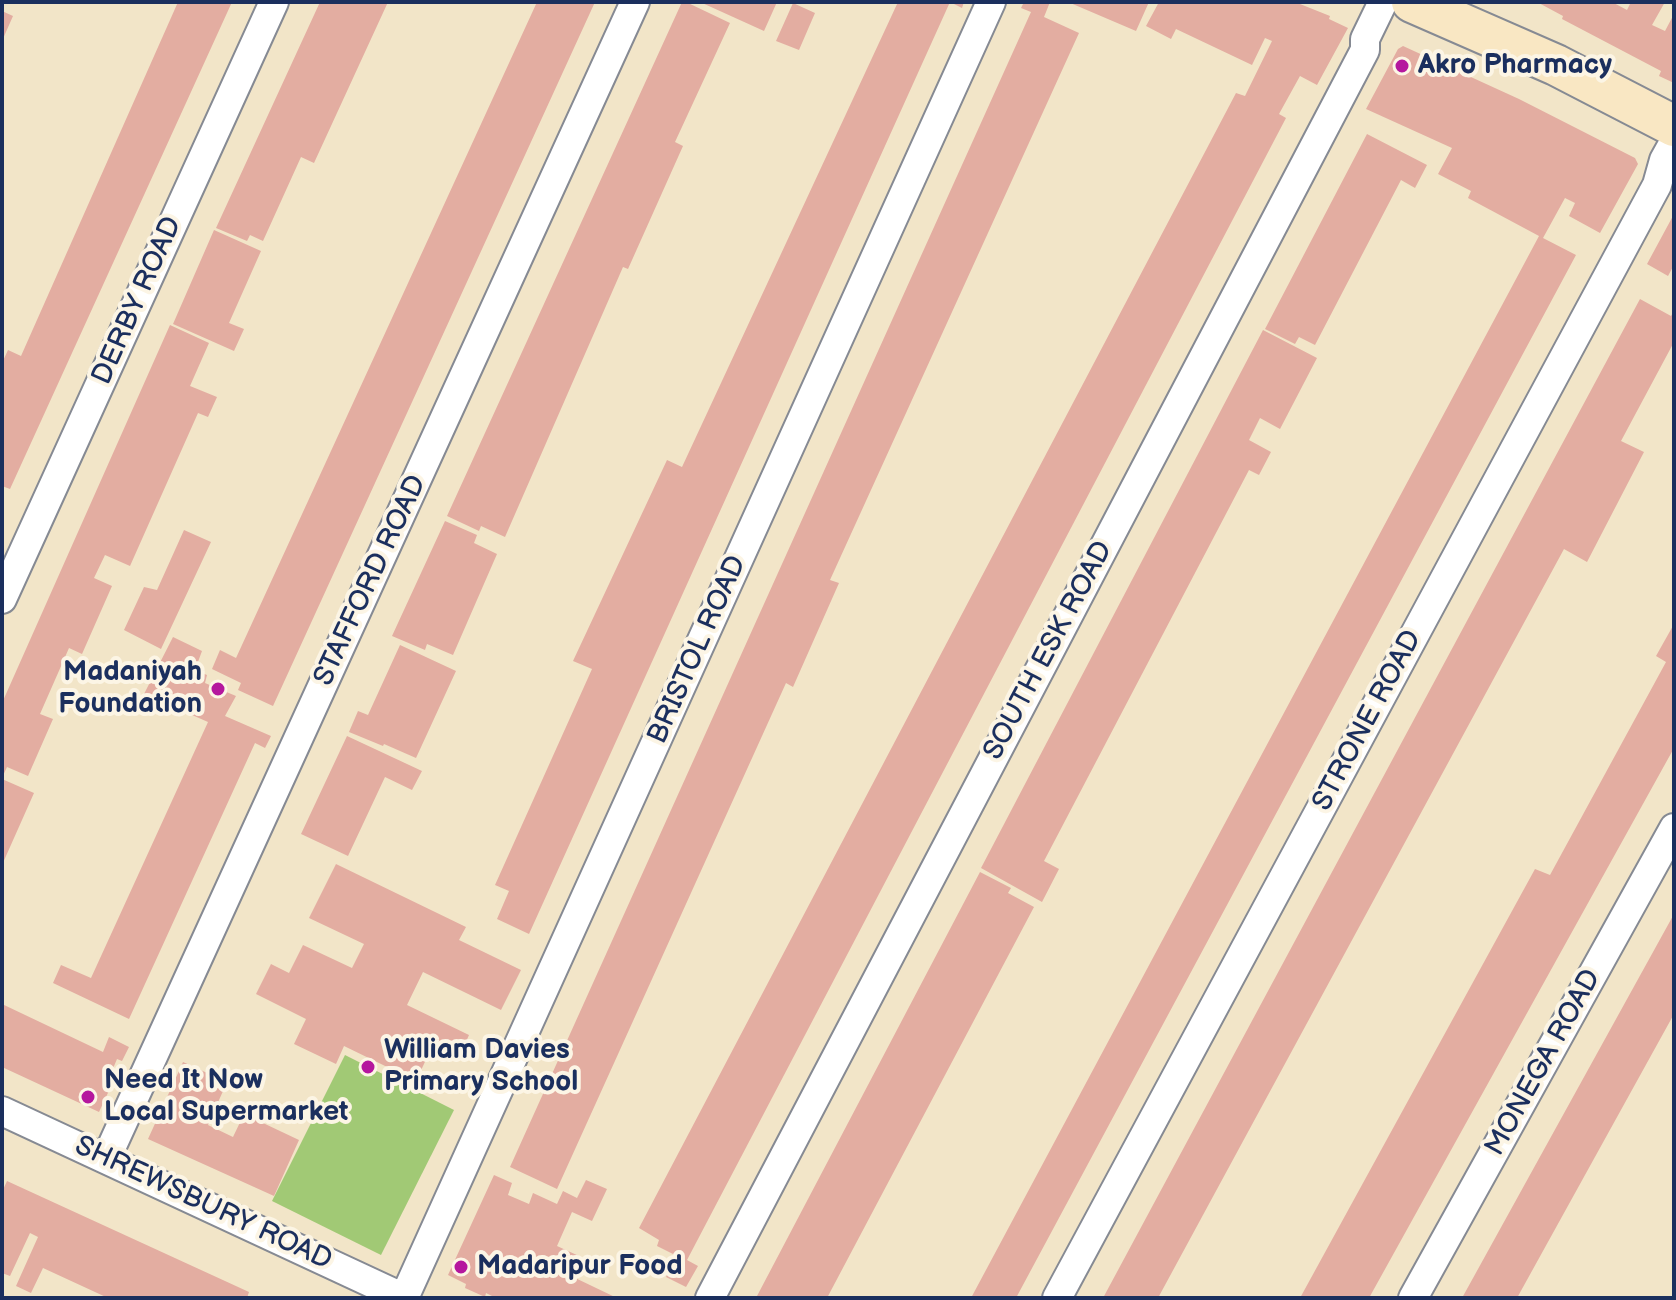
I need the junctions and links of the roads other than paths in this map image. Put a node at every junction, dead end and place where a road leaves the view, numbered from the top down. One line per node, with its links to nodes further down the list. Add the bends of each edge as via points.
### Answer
1 (274, 2): 8 (street, DERBY ROAD)
2 (635, 2): 11 (street, STAFFORD ROAD)
3 (991, 2): 12 (street, BRISTOL ROAD)
4 (1383, 2): 13 (street, SOUTH ESK ROAD, via 1365,50)
5 (1412, 2): 6 (main road, via 1543,59)
6 (1674, 126)
7 (1674, 142): 14 (street, STRONE ROAD, via 1657,185)
8 (2, 599)
9 (1674, 828): 15 (street, MONEGA ROAD)
10 (2, 1111): 11 (street, SHREWSBURY ROAD)
11 (106, 1159): 12 (street, SHREWSBURY ROAD)
12 (404, 1298)
13 (710, 1298)
14 (1057, 1298)
15 (1413, 1298)

